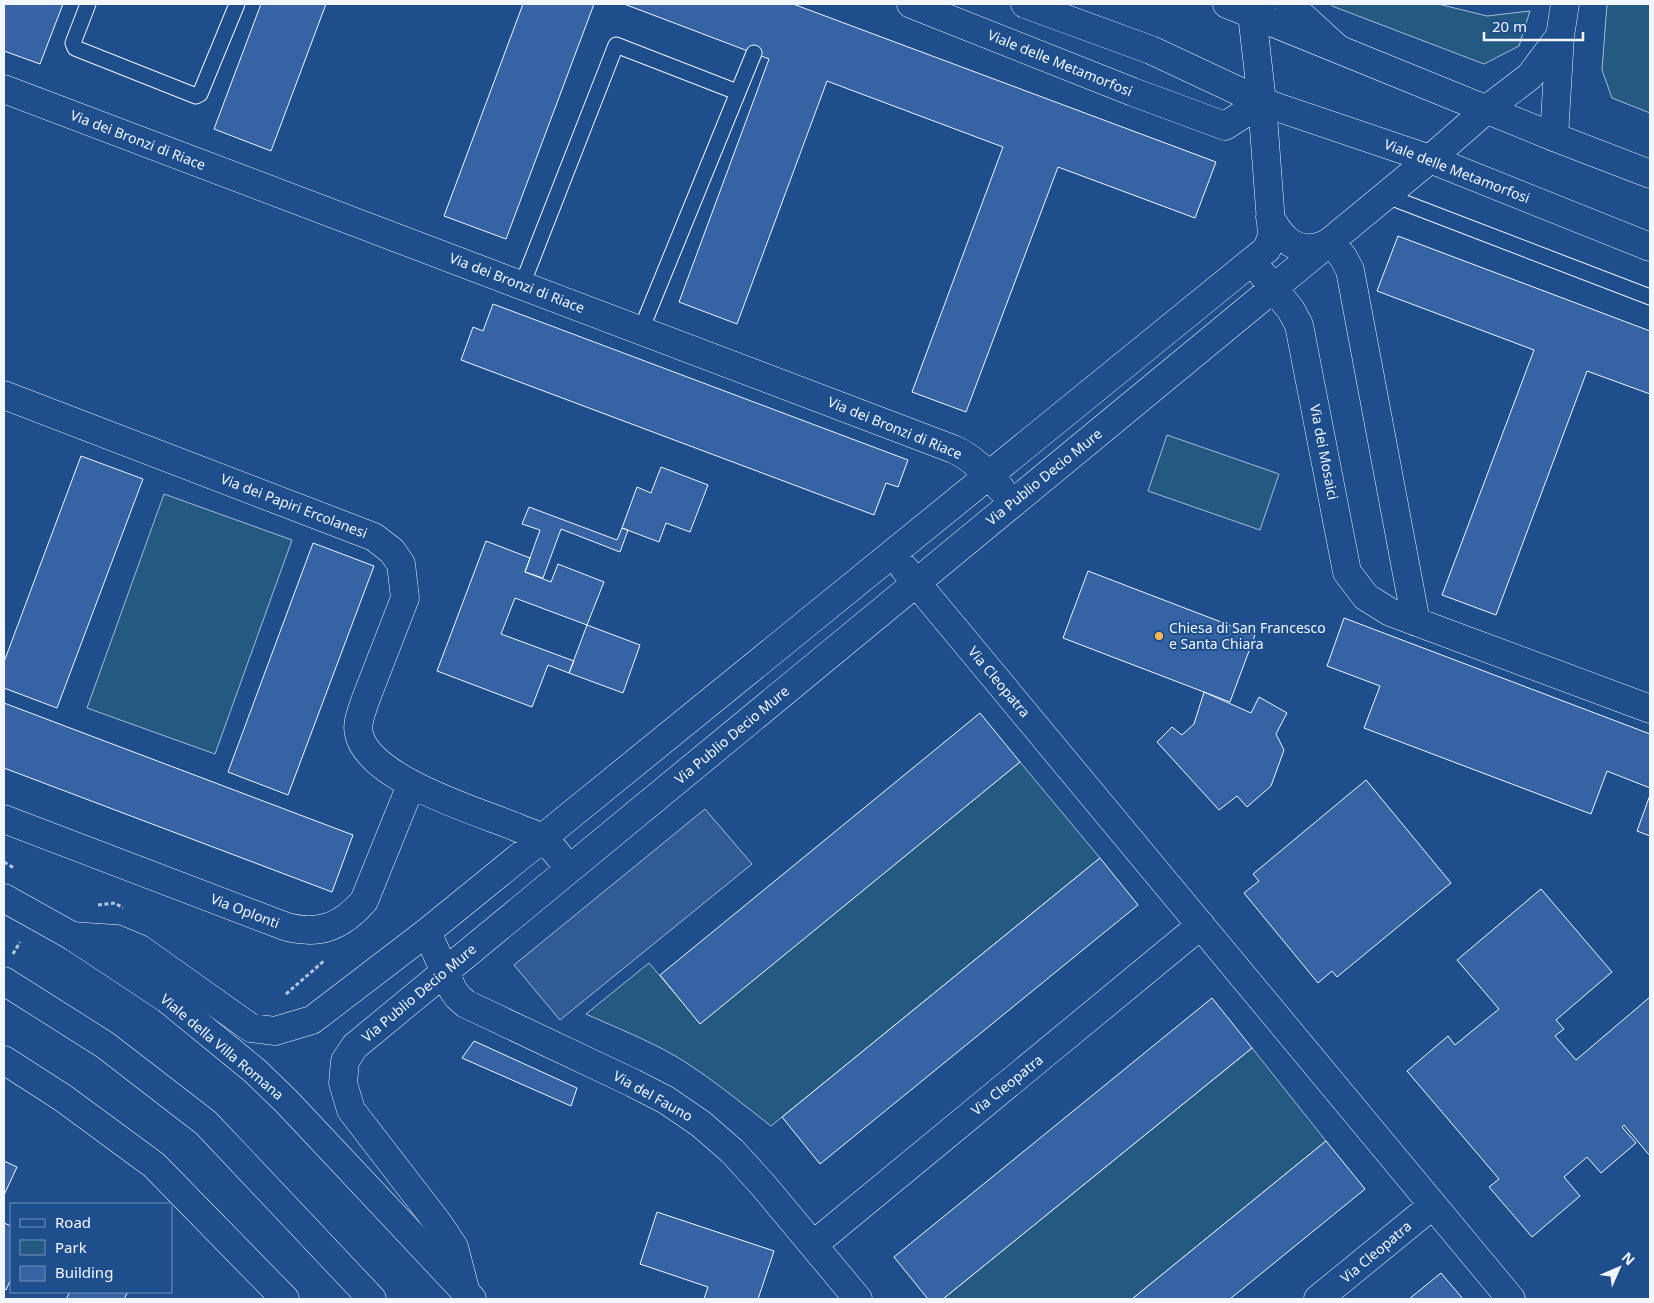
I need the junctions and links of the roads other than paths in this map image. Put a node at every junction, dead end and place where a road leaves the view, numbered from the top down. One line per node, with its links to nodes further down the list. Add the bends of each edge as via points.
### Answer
1 (88, 4): 2 (lane, via 73,43 75,48 196,96 200,94)
2 (237, 4)
3 (911, 4): 14 (street, Viale delle Metamorfosi, via 1225,126)
4 (1025, 4): 14 (street, Viale delle Metamorfosi, via 1151,50)
5 (1226, 4): 8 (street)
6 (1288, 4): 10 (street)
7 (1565, 4): 9 (street)
8 (1257, 9): 10 (street); 14 (street, Via Publio Decio Mure)
9 (1560, 36): 15 (street, Via Publio Decio Mure, via 1530,76); 16 (street)
10 (1338, 49): 15 (street)
11 (754, 52): 13 (lane)
12 (4, 89): 24 (street, Via dei Bronzi di Riace)
13 (737, 92): 24 (lane, via 616,45); 27 (lane)
14 (1262, 102): 17 (street, Viale delle Metamorfosi); 20 (street, Via Publio Decio Mure)
15 (1487, 109): 16 (street); 17 (street, Via Publio Decio Mure)
16 (1554, 137): 18 (street)
17 (1430, 159): 19 (street, Via Publio Decio Mure); 22 (street, Viale delle Metamorfosi)
18 (1642, 166)
19 (1387, 196): 21 (street, Via Publio Decio Mure); 26 (lane)
20 (1270, 217): 21 (street, Via Publio Decio Mure, via 1278,233 1299,247 1312,248); 23 (street, Via Publio Decio Mure, via 1272,236 1267,249)
21 (1331, 242): 25 (street, Via Publio Decio Mure); 33 (street, via 1350,270)
22 (1650, 247)
23 (1252, 262): 25 (street, Via dei Mosaici); 29 (street, Via Publio Decio Mure)
24 (522, 285): 27 (street, Via dei Bronzi di Riace)
25 (1274, 288): 30 (street, Via Publio Decio Mure); 33 (street, Via dei Mosaici, via 1299,325 1347,572 1366,598)
26 (1650, 297)
27 (641, 330): 29 (street, Via dei Bronzi di Riace, via 953,449)
28 (4, 395): 35 (street, Via dei Papiri Ercolanesi, via 374,537 392,551 401,564 405,598 365,701 358,733 370,755)
29 (989, 475): 30 (street, Via dei Bronzi di Riace); 31 (street, Via Publio Decio Mure)
30 (1013, 503): 32 (street, Via Publio Decio Mure)
31 (892, 553): 32 (street, Via Cleopatra); 37 (street, Via Publio Decio Mure)
32 (916, 583): 38 (street, Via Publio Decio Mure); 40 (street, Via Cleopatra)
33 (1416, 622): 34 (street, Via dei Mosaici)
34 (1650, 709)
35 (411, 785): 36 (street, Via Oplonti, via 364,901 339,923 316,931 287,927); 37 (street, Via dei Papiri Ercolanesi)
36 (4, 819)
37 (542, 838): 38 (street); 41 (street, Via Publio Decio Mure)
38 (569, 869): 43 (street, Via Publio Decio Mure)
39 (4, 898): 42 (street, Viale della Villa Romana)
40 (1201, 925): 46 (street, Via Cleopatra); 47 (street, Via Cleopatra)
41 (426, 932): 42 (street, Via Publio Decio Mure, via 312,1020 275,1031 250,1028 140,949 116,939); 43 (street, Via del Fauno)
42 (72, 936): 48 (street, Viale della Villa Romana, via 167,999 255,1071)
43 (444, 972): 47 (street, Via del Fauno, via 453,990 466,1004 633,1082 701,1124 732,1151); 48 (street, Via Publio Decio Mure, via 355,1046 345,1061 343,1084 351,1110 454,1247)
44 (4, 981): 50 (street, via 105,1045 206,1123)
45 (4, 1060): 49 (street, via 63,1098 154,1165)
46 (1433, 1205): 52 (street, Via Cleopatra); 53 (street, Via Cleopatra)
47 (813, 1244): 51 (street, Via del Fauno)
48 (469, 1296)
49 (285, 1299)
50 (372, 1299)
51 (858, 1299)
52 (1318, 1299)
53 (1511, 1299)

